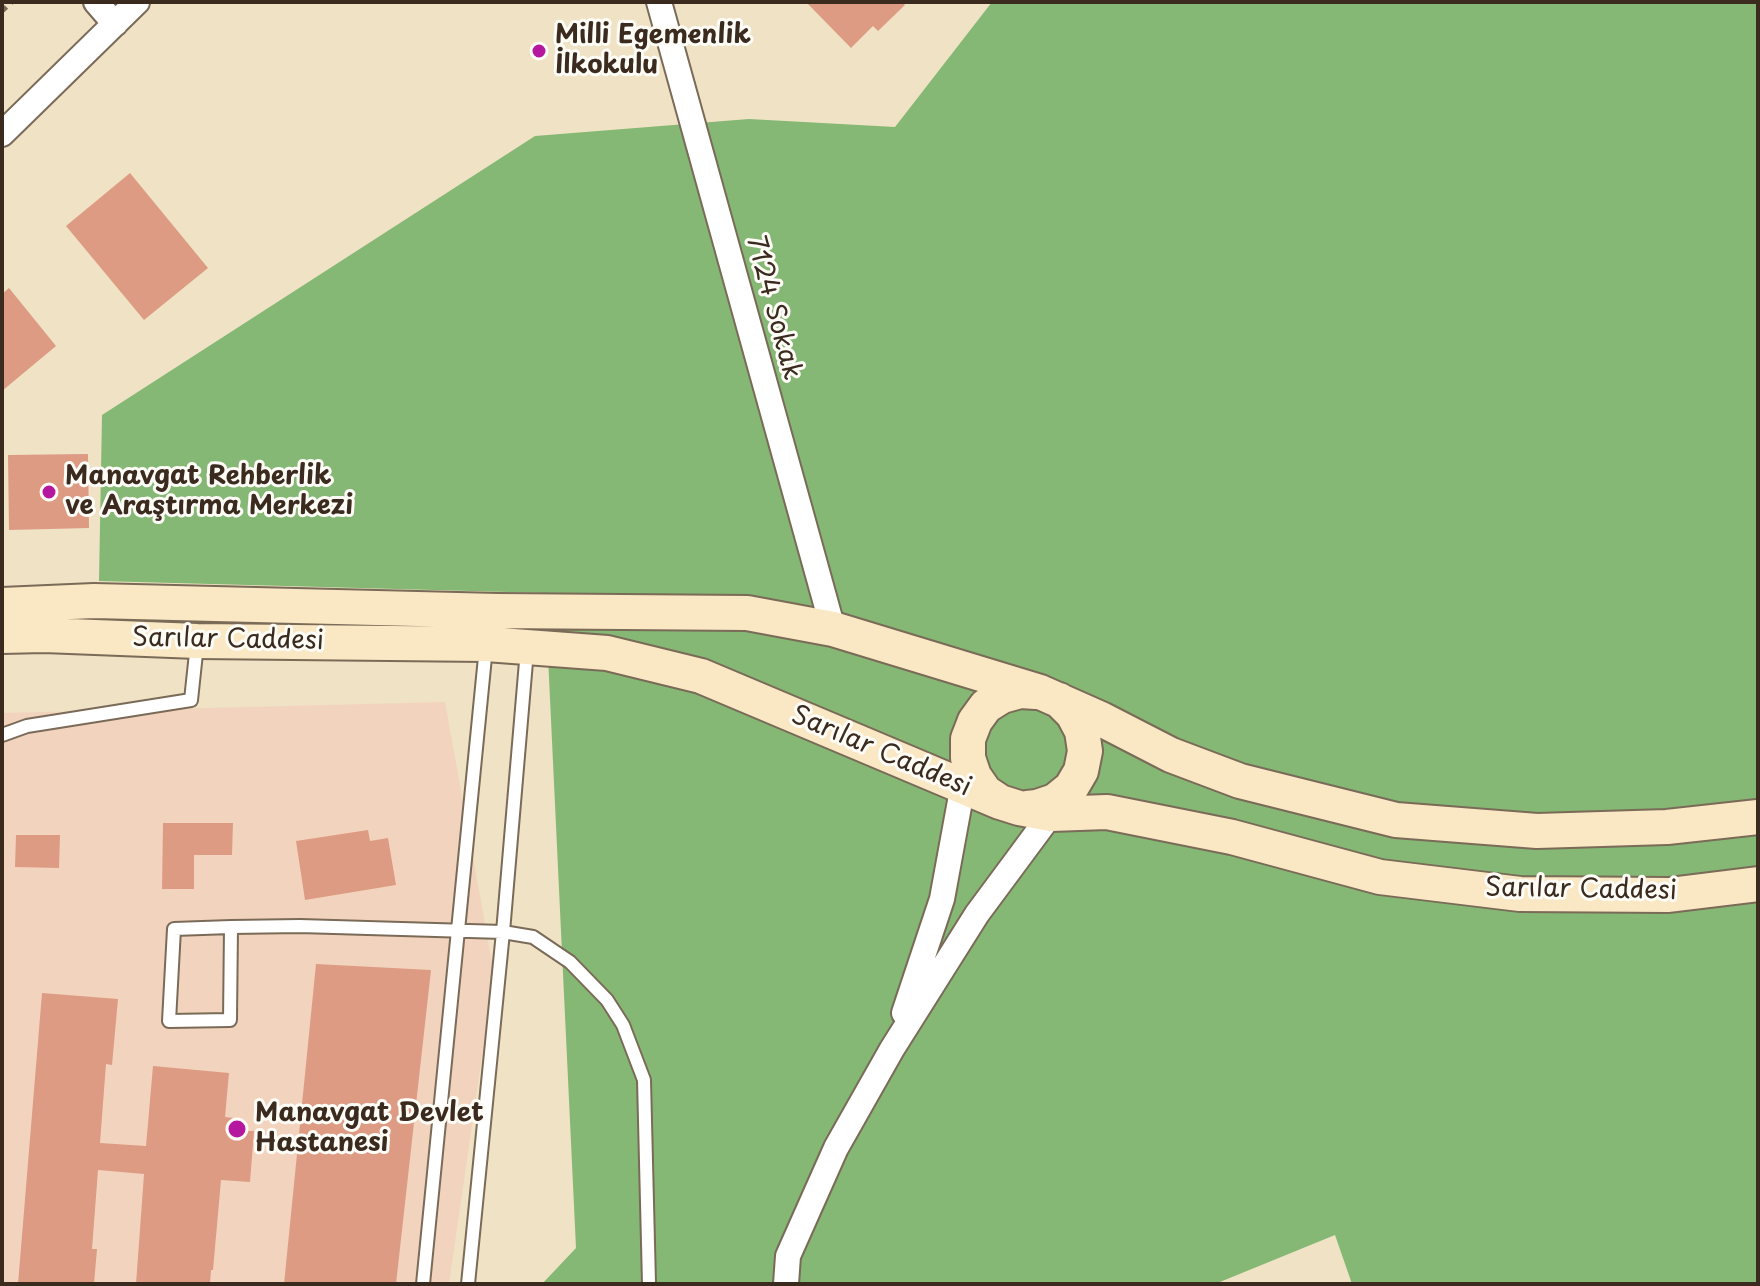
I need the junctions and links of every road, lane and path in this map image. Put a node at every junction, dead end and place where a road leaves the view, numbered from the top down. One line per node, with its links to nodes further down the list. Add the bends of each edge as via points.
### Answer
1 (12, 2): 5 (path)
2 (96, 2): 6 (street)
3 (137, 2): 6 (street)
4 (659, 2): 9 (street, 7124 Sokak)
5 (2, 11)
6 (115, 24): 7 (street)
7 (2, 134)
8 (2, 605): 9 (street, Sarılar Caddesi, via 94,601 747,613)
9 (833, 629): 14 (street, Sarılar Caddesi)
10 (2, 636): 11 (street, Sarılar Caddesi)
11 (197, 641): 12 (street, Sarılar Caddesi); 15 (lane, via 191,700 27,726)
12 (486, 644): 13 (street, Sarılar Caddesi); 21 (lane)
13 (528, 646): 16 (street, Sarılar Caddesi, via 607,653 701,676); 22 (lane)
14 (1050, 696): 16 (street, via 1020,691 986,706 968,739); 17 (street, via 1073,714 1085,751 1081,771); 18 (street, Sarılar Caddesi, via 1171,755 1240,781 1396,820 1537,831 1667,827)
15 (2, 735)
16 (966, 772): 17 (street, Sarılar Caddesi); 23 (street, via 942,899)
17 (1035, 803): 19 (street, Sarılar Caddesi, via 1232,837 1380,877 1520,894 1669,895); 23 (street, via 977,914)
18 (1758, 817)
19 (1758, 884)
20 (231, 927): 20 (lane, via 230,1020 169,1021 174,929); 21 (lane)
21 (459, 929): 22 (lane); 24 (lane)
22 (503, 932): 25 (lane); 26 (lane, via 533,937 579,969 607,1000 635,1051 644,1080)
23 (892, 1049): 27 (street, via 836,1148 788,1256)
24 (423, 1284)
25 (468, 1284)
26 (649, 1284)
27 (786, 1284)

